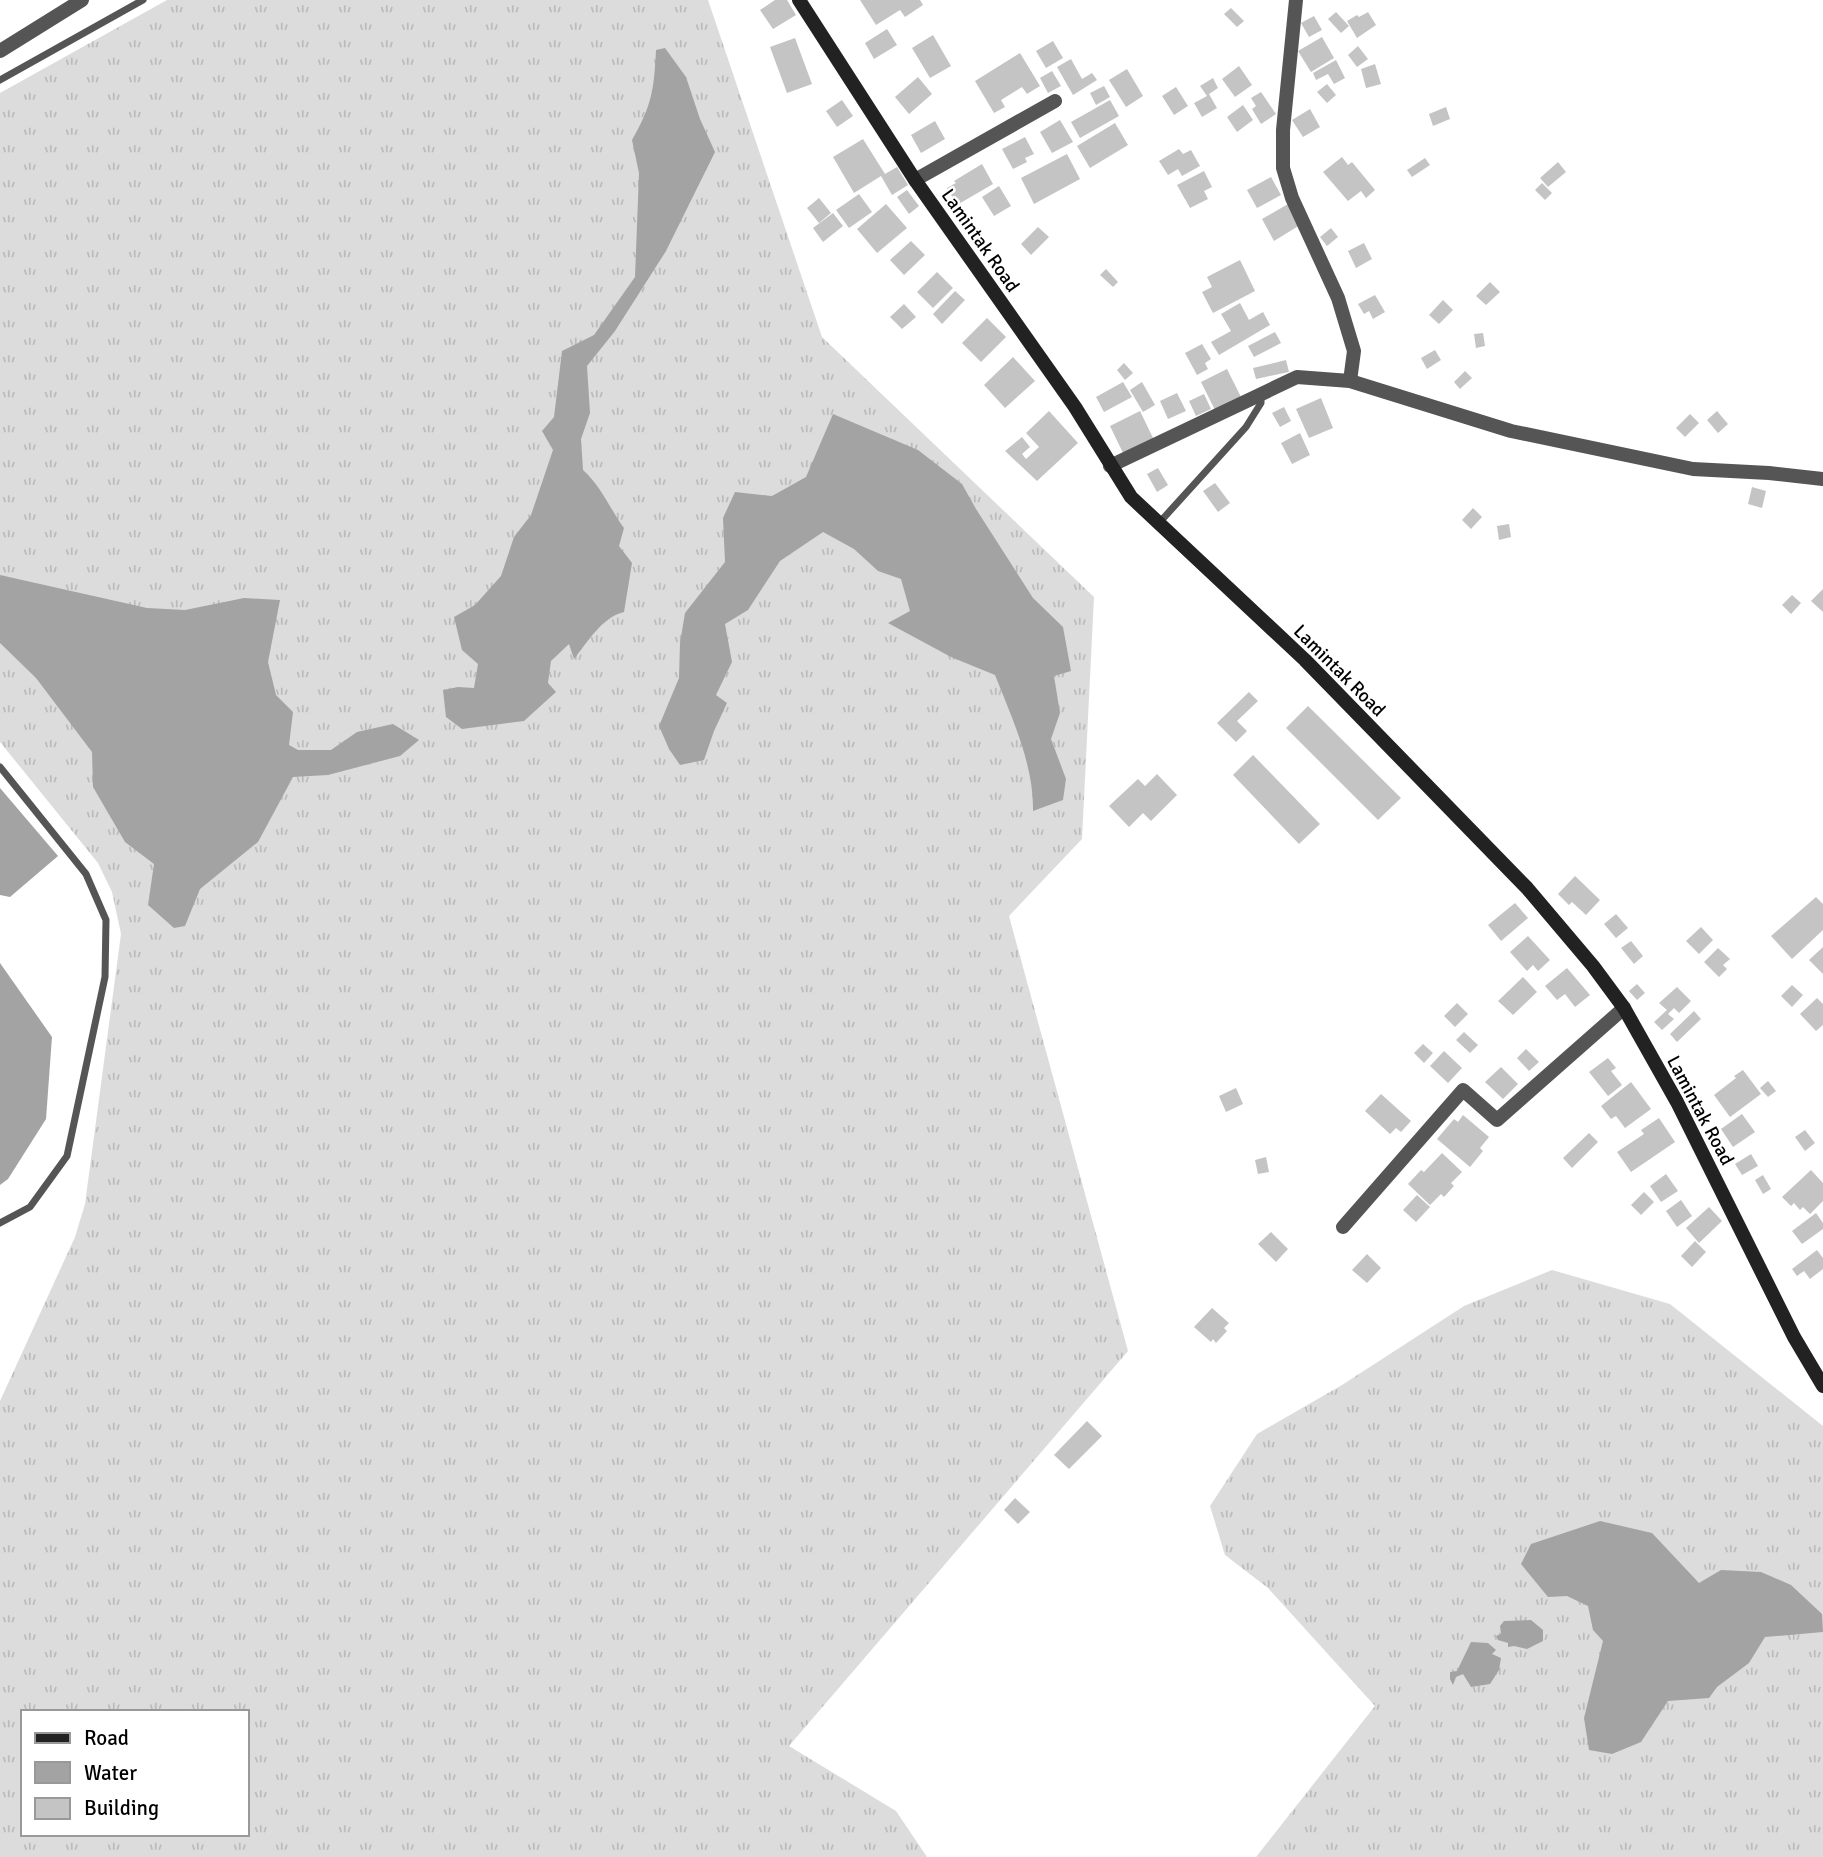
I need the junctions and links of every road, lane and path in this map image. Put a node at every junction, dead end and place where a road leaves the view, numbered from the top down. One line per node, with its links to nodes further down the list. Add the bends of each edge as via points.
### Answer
1 (82, 0): 5 (street)
2 (143, 0): 6 (lane)
3 (799, 0): 8 (main road, Lamintak Road)
4 (1296, 0): 9 (street, via 1283,168 1338,298 1354,351)
5 (0, 51)
6 (0, 80)
7 (1055, 101): 8 (street)
8 (915, 180): 11 (main road, Lamintak Road, via 1075,407)
9 (1350, 381): 10 (street, via 1297,377); 12 (street, via 1511,431 1680,466)
10 (1261, 394): 11 (street); 13 (lane, via 1262,403 1246,427)
11 (1110, 466): 13 (main road, Lamintak Road, via 1131,497)
12 (1823, 479)
13 (1159, 524): 15 (main road, Lamintak Road, via 1305,660 1527,888)
14 (0, 767): 16 (lane, via 86,874 106,920 104,977 67,1156 30,1207)
15 (1624, 1008): 17 (street, via 1497,1120 1463,1090); 18 (main road, Lamintak Road)
16 (0, 1223)
17 (1343, 1227)
18 (1823, 1386)

